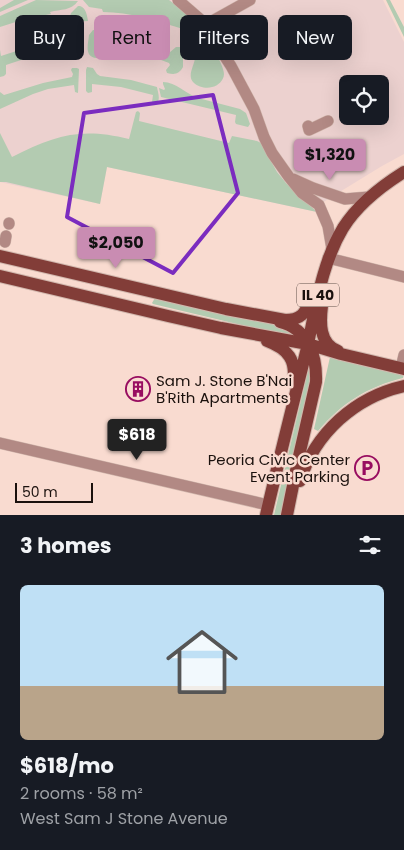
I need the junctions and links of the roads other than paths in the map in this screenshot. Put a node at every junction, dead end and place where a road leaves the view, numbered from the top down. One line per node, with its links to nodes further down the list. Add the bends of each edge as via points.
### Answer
1 (178, 0): 3 (street)
2 (250, 0): 4 (street)
3 (196, 15)
4 (222, 15)
5 (227, 60): 9 (street, via 254,109 272,154)
6 (328, 121): 7 (street, via 309,130)
7 (308, 126)
8 (404, 172): 10 (main road, IL 40)
9 (289, 177): 10 (street, via 345,199); 11 (street, via 319,206 328,226)
10 (369, 197): 11 (main road, IL 40, via 347,222)
11 (331, 255): 14 (street); 15 (main road, IL 40); 20 (main road, via 321,316 322,332 330,347)
12 (0, 256): 16 (main road)
13 (0, 276): 17 (main road)
14 (404, 277)
15 (321, 284): 16 (main road, via 304,313 294,320); 18 (main road, IL 40)
16 (226, 309): 18 (main road, via 290,325)
17 (221, 328): 18 (main road); 24 (main road, via 271,343 284,350 290,358 294,377)
18 (308, 344): 20 (main road); 24 (main road, IL 40); 26 (main road, via 315,363 316,382)
19 (404, 355): 21 (street)
20 (350, 356): 21 (main road)
21 (402, 368)
22 (404, 386): 26 (main road, via 362,402 326,434 305,467)
23 (0, 443): 25 (street)
24 (282, 447): 25 (main road, IL 40)
25 (267, 510)
26 (289, 515)

